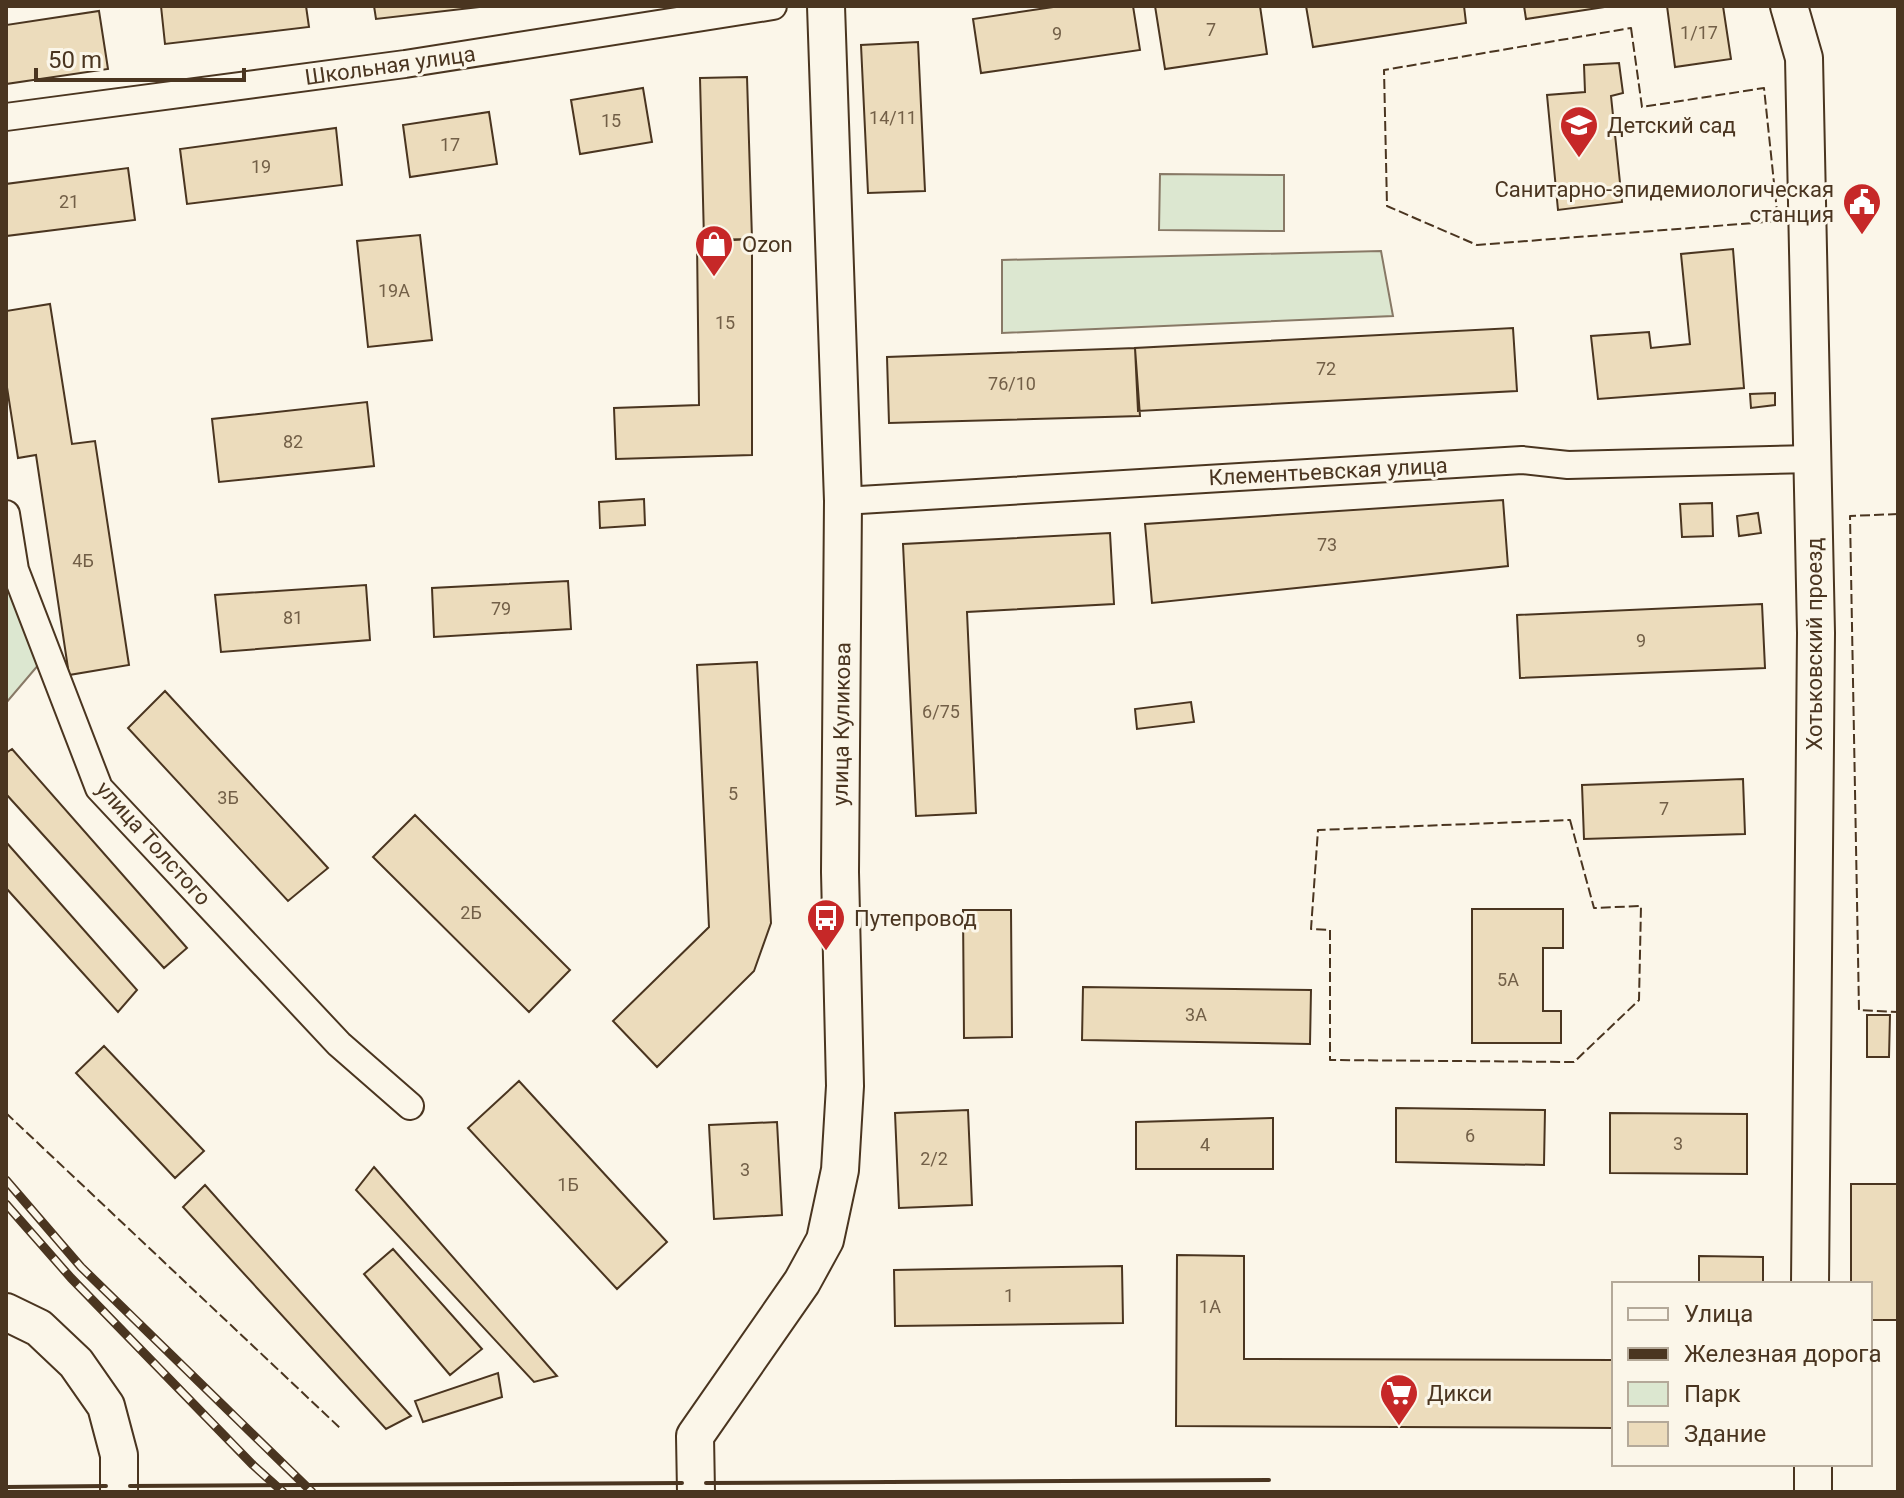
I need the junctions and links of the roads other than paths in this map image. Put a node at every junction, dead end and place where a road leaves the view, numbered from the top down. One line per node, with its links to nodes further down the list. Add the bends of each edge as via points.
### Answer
1 (773, 6): 4 (street, Школьная улица, via 405,64)
2 (826, 6): 6 (main road, улица Куликова)
3 (1789, 6): 5 (main road, Хотьковский проезд, via 1804,58)
4 (6, 117)
5 (1813, 459): 6 (street, Клементьевская улица, via 1568,465 1522,460); 9 (main road, Хотьковский проезд)
6 (843, 501): 13 (main road, улица Куликова, via 840,872 845,1086 840,1170 825,1240 802,1282 695,1436)
7 (6, 514): 8 (street, улица Толстого, via 15,570 99,788 339,1044)
8 (410, 1106)
9 (1810, 1282)
10 (6, 1312): 12 (main road, via 39,1328 76,1363 106,1406 119,1455)
11 (1813, 1466): 14 (main road)
12 (119, 1492)
13 (696, 1492)
14 (1813, 1492)

